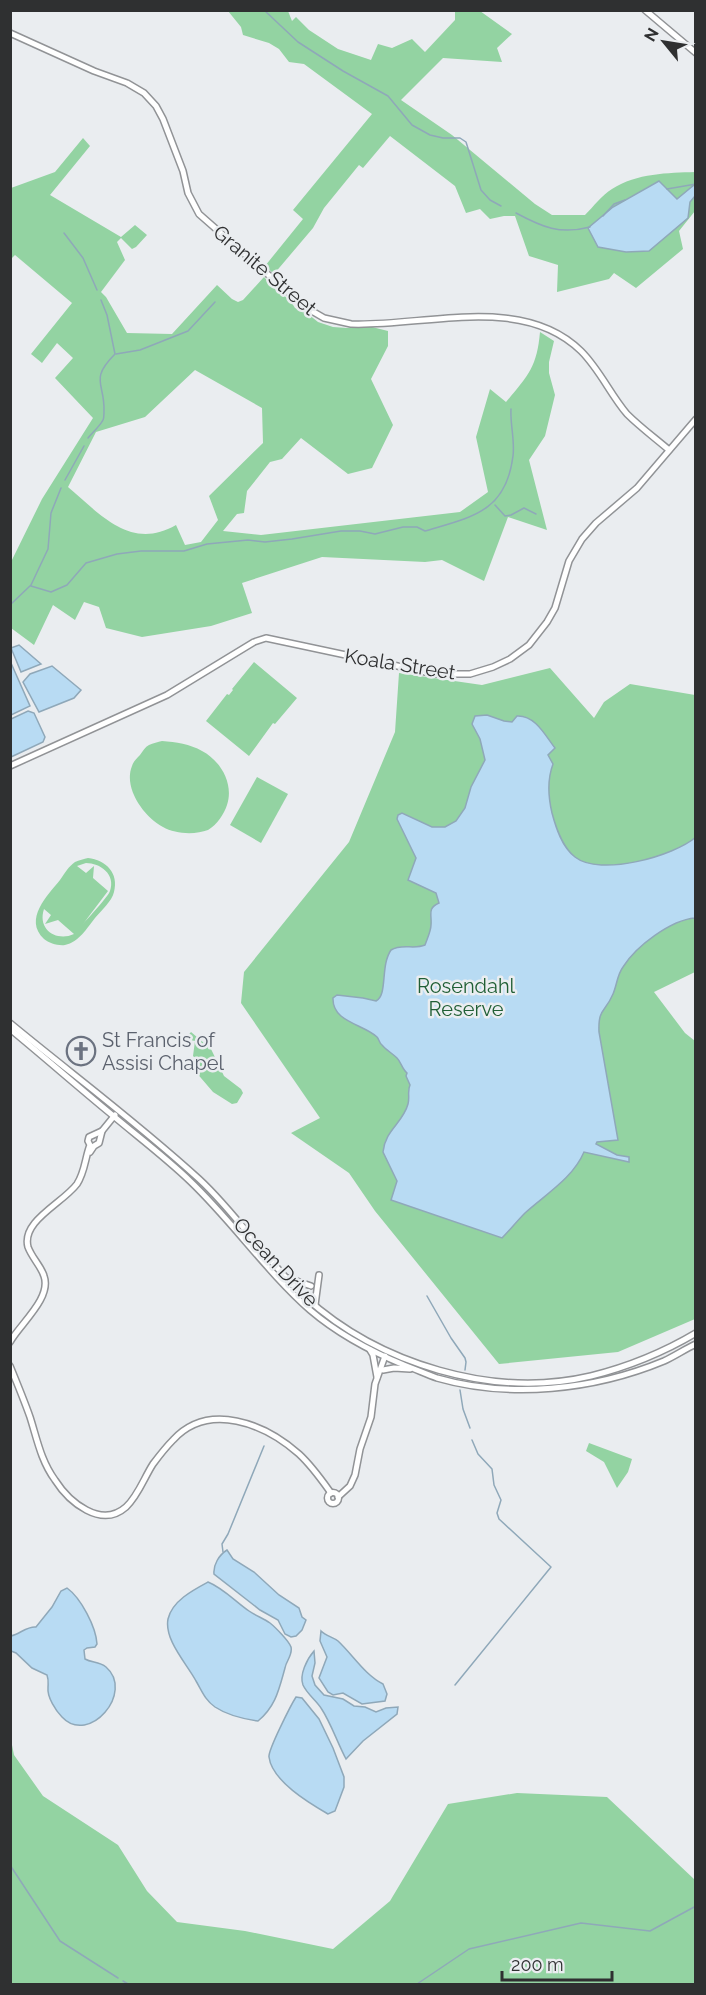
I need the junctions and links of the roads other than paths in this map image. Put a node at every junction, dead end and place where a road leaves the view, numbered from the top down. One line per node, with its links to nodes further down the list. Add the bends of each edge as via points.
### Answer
1 (645, 10): 3 (street)
2 (10, 33): 5 (street, Granite Street, via 127,83 151,99 163,119 199,214 311,311 332,321 351,324 486,317 538,324 580,350 627,414)
3 (696, 53)
4 (696, 419): 5 (street, Koala Street)
5 (669, 450): 6 (street, Koala Street, via 637,488 582,539 569,561 555,608 529,645 493,668 470,674 435,674 266,638 149,705)
6 (10, 766)
7 (10, 1023): 9 (street, Ocean Drive)
8 (10, 1029): 9 (street, Ocean Drive)
9 (116, 1114): 10 (street); 13 (street, Ocean Drive, via 200,1180); 15 (street, Ocean Drive, via 205,1195 277,1279)
10 (97, 1137): 11 (street, via 98,1144); 11 (street, via 89,1137)
11 (92, 1145): 18 (street, via 74,1188 29,1231 26,1242 44,1275 45,1290)
12 (319, 1275): 16 (street)
13 (284, 1276): 14 (street); 15 (street, Ocean Drive)
14 (311, 1286)
15 (303, 1299): 16 (street, Ocean Drive); 20 (street, Ocean Drive, via 328,1324)
16 (315, 1305): 21 (street, Ocean Drive)
17 (696, 1333): 21 (street, Ocean Drive, via 664,1350 591,1376 540,1382 485,1380)
18 (10, 1342)
19 (696, 1344): 23 (street, Ocean Drive, via 635,1371 551,1388 476,1385 444,1380)
20 (370, 1350): 21 (street, Ocean Drive); 25 (street)
21 (387, 1355): 23 (street, Ocean Drive); 24 (street); 25 (street)
22 (10, 1366): 26 (street, via 55,1481 92,1513 105,1515 128,1506 153,1464 175,1438 194,1424 213,1419 242,1423 276,1438 308,1462 334,1493 352,1482 355,1475)
23 (414, 1369): 24 (street)
24 (383, 1370): 26 (street)
25 (377, 1379): 26 (street)
26 (375, 1387)

